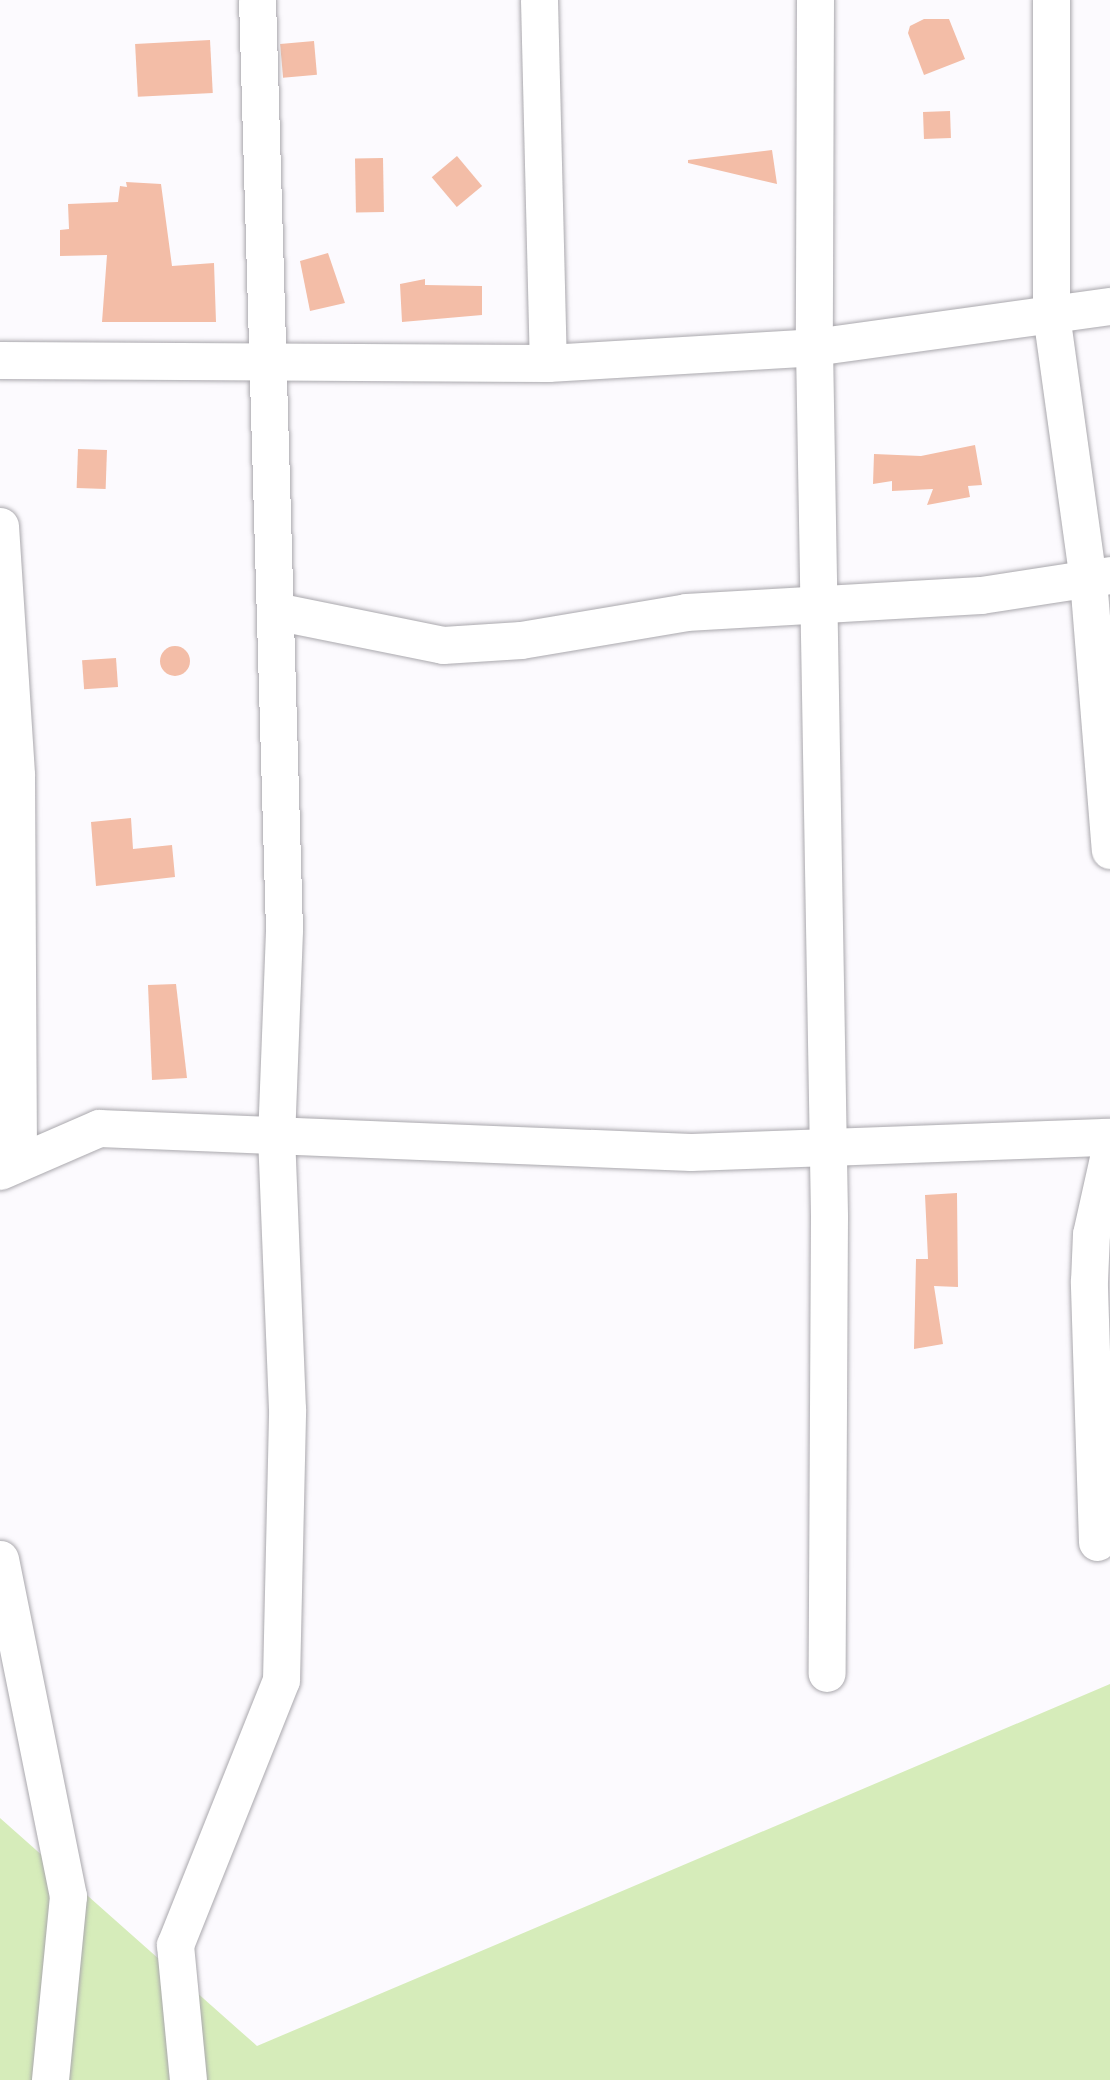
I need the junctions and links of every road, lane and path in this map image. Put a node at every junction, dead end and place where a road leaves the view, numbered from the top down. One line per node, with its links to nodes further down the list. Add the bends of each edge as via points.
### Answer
1 (257, 0): 9 (street)
2 (539, 0): 10 (street)
3 (815, 0): 7 (street)
4 (1051, 0): 6 (street)
5 (1110, 306): 6 (street)
6 (1051, 314): 7 (street); 12 (street)
7 (814, 347): 10 (street); 13 (street)
8 (0, 360): 9 (street)
9 (268, 362): 10 (street); 14 (street)
10 (548, 363)
11 (0, 526): 20 (street, via 16,775)
12 (1099, 577): 13 (street, via 981,595); 15 (street)
13 (819, 601): 14 (street, via 686,612 521,640 443,645); 18 (street)
14 (275, 611): 17 (street, via 284,930)
15 (1110, 850)
16 (1110, 1137): 18 (street)
17 (276, 1139): 18 (street, via 691,1152); 20 (street, via 210,1129 99,1128); 25 (street, via 287,1409 281,1680 175,1944)
18 (828, 1149): 23 (street)
19 (1110, 1149): 21 (street, via 1091,1234 1089,1280)
20 (9, 1166)
21 (1097, 1542)
22 (0, 1559): 24 (street, via 68,1896)
23 (827, 1672)
24 (50, 2080)
25 (188, 2080)

